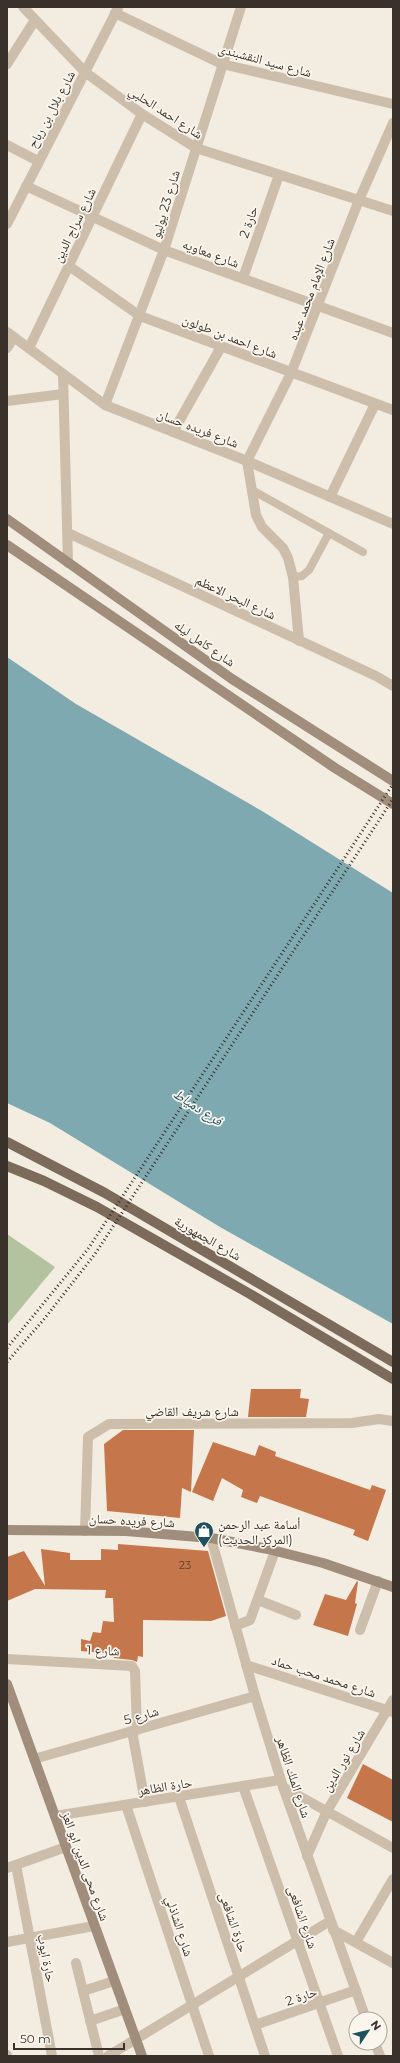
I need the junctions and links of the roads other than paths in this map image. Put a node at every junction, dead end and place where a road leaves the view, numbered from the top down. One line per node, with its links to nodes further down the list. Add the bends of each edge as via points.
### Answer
1 (23, 7): 4 (street, شارع احمد الحلبي)
2 (241, 7): 6 (street, شارع 23 يوليو)
3 (117, 10): 6 (street, شارع سيد النقشبندى); 7 (street, شارع بلال بن رباح)
4 (35, 20): 5 (street); 7 (street, شارع احمد الحلبي)
5 (7, 64)
6 (222, 64): 8 (street, شارع سيد النقشبندى); 12 (street, شارع 23 يوليو)
7 (85, 72): 9 (street, شارع احمد الحلبي); 13 (street, شارع بلال بن رباح)
8 (393, 104)
9 (142, 114): 12 (street, شارع احمد الحلبي); 18 (street, شارع سراج الدين)
10 (393, 123): 16 (street, شارع الإمام محمد عبده)
11 (7, 144): 13 (street)
12 (196, 148): 14 (street, شارع احمد الحلبي); 20 (street, شارع 23 يوليو)
13 (38, 161): 15 (street, شارع بلال بن رباح)
14 (279, 174): 16 (street, شارع احمد الحلبي); 22 (street, حارة 2)
15 (26, 186): 18 (street, شارع معاويه); 19 (street, شارع بلال بن رباح)
16 (359, 200): 17 (street, شارع احمد الحلبي); 23 (street, شارع الإمام محمد عبده)
17 (393, 211)
18 (92, 217): 20 (street, شارع معاويه); 21 (street, شارع سراج الدين)
19 (7, 224)
20 (164, 250): 22 (street, شارع معاويه); 24 (street, شارع 23 يوليو)
21 (69, 266): 24 (street, شارع احمد بن طولون); 29 (street, شارع سراج الدين)
22 (243, 278): 23 (street, شارع معاويه)
23 (319, 305): 25 (street, شارع معاويه); 30 (street, شارع الإمام محمد عبده)
24 (140, 316): 27 (street, شارع احمد بن طولون); 35 (street, شارع 23 يوليو)
25 (393, 332)
26 (10, 334): 28 (street); 29 (street, شارع فريده حسان)
27 (221, 346): 30 (street, شارع احمد بن طولون); 37 (street)
28 (7, 348)
29 (29, 348): 31 (street, شارع فريده حسان)
30 (292, 373): 34 (street, شارع احمد بن طولون); 38 (street, شارع الإمام محمد عبده)
31 (63, 374): 32 (street); 35 (street, شارع فريده حسان)
32 (63, 394): 33 (street); 43 (street)
33 (7, 401)
34 (375, 404): 36 (street, شارع احمد بن طولون); 40 (street)
35 (105, 405): 37 (street, شارع فريده حسان)
36 (393, 410)
37 (173, 432): 38 (street, شارع فريده حسان)
38 (247, 461): 39 (street); 40 (street, شارع فريده حسان)
39 (252, 490): 44 (lane); 48 (street, via 256,515 262,527 283,548)
40 (330, 497): 42 (street, شارع فريده حسان)
41 (7, 519): 47 (street, شارع كامل ليله)
42 (393, 524)
43 (68, 533): 47 (street); 49 (street, شارع البحر الاعظم)
44 (329, 533): 46 (lane); 48 (lane, via 309,570 302,576)
45 (7, 544): 52 (street, via 335,768)
46 (363, 552)
47 (68, 563): 51 (street, شارع كامل ليله, via 232,679)
48 (293, 577): 49 (street)
49 (299, 641): 50 (street, شارع البحر الاعظم)
50 (393, 686)
51 (393, 781)
52 (393, 804)
53 (7, 1142): 55 (main road, شارع الجمهورية, via 105,1193)
54 (7, 1166): 56 (main road, via 97,1206)
55 (393, 1362)
56 (393, 1379)
57 (393, 1421): 59 (street, شارع شريف القاضي, via 110,1424 88,1437)
58 (7, 1530): 59 (street, شارع فريده حسان)
59 (85, 1531): 60 (street, شارع فريده حسان, via 126,1531)
60 (211, 1538): 61 (street, شارع فريده حسان); 66 (street, شارع الملك الظاهر)
61 (275, 1551): 62 (street, شارع فريده حسان); 64 (street)
62 (378, 1581): 63 (street, شارع فريده حسان); 67 (street)
63 (393, 1587)
64 (258, 1600): 65 (street); 66 (street, via 250,1620)
65 (296, 1615)
66 (235, 1626): 69 (street, شارع الملك الظاهر)
67 (360, 1630)
68 (7, 1659): 74 (street, شارع 1, via 129,1664 135,1671)
69 (246, 1665): 71 (street, شارع الملك الظاهر); 73 (street, شارع محمد محب حماد)
70 (7, 1684): 75 (street, شارع محى الدين ابو العز)
71 (255, 1696): 74 (street, شارع 5); 76 (street, شارع الملك الظاهر)
72 (393, 1700): 73 (street, شارع نور الدين)
73 (391, 1711): 81 (street, شارع نور الدين)
74 (134, 1731): 75 (street, شارع 5); 79 (street, شارع 1)
75 (34, 1760): 82 (street, شارع محى الدين ابو العز)
76 (282, 1784): 77 (street, حارة الظاهر); 81 (street); 85 (street, شارع الملك الظاهر)
77 (244, 1786): 78 (street, حارة الظاهر); 91 (street, شارع الشافعى)
78 (178, 1796): 79 (street, حارة الظاهر); 96 (street, حارة الشافعى)
79 (145, 1802): 80 (street, حارة الظاهر)
80 (126, 1805): 82 (street, حارة الظاهر); 100 (street, شارع الشاذلي)
81 (327, 1811): 84 (street); 85 (street, شارع نور الدين)
82 (55, 1816): 83 (street, شارع محى الدين ابو العز)
83 (66, 1847): 86 (street); 88 (street, شارع محى الدين ابو العز)
84 (393, 1848)
85 (307, 1856): 89 (street, شارع الملك الظاهر)
86 (12, 1866): 90 (street, حارة ايوب)
87 (393, 1879): 93 (street)
88 (94, 1926): 90 (street); 97 (street, شارع محى الدين ابو العز)
89 (332, 1926): 91 (street); 93 (street); 98 (street, شارع الملك الظاهر)
90 (30, 1938): 92 (street); 107 (street, حارة ايوب)
91 (298, 1941): 96 (street); 101 (street, شارع الشافعى)
92 (7, 1942)
93 (356, 1942): 95 (street)
94 (76, 1963): 99 (street)
95 (393, 1963)
96 (239, 1976): 100 (street); 105 (street, حارة الشافعى)
97 (114, 1981): 99 (street); 102 (street, شارع محى الدين ابو العز)
98 (356, 1990): 101 (street, حارة 2); 103 (street, شارع الملك الظاهر)
99 (83, 1992): 104 (street)
100 (192, 2003): 106 (street); 111 (street, شارع الشاذلي)
101 (320, 2003): 105 (street, حارة 2); 113 (street, شارع الشافعى)
102 (125, 2009): 104 (street); 106 (street, شارع محى الدين ابو العز)
103 (363, 2011)
104 (90, 2021): 108 (street)
105 (255, 2025): 112 (street, حارة الشافعى)
106 (136, 2039): 109 (street); 110 (street, شارع محى الدين ابو العز)
107 (52, 2056)
108 (99, 2056)
109 (108, 2056)
110 (142, 2056)
111 (210, 2056)
112 (265, 2056)
113 (338, 2056)

